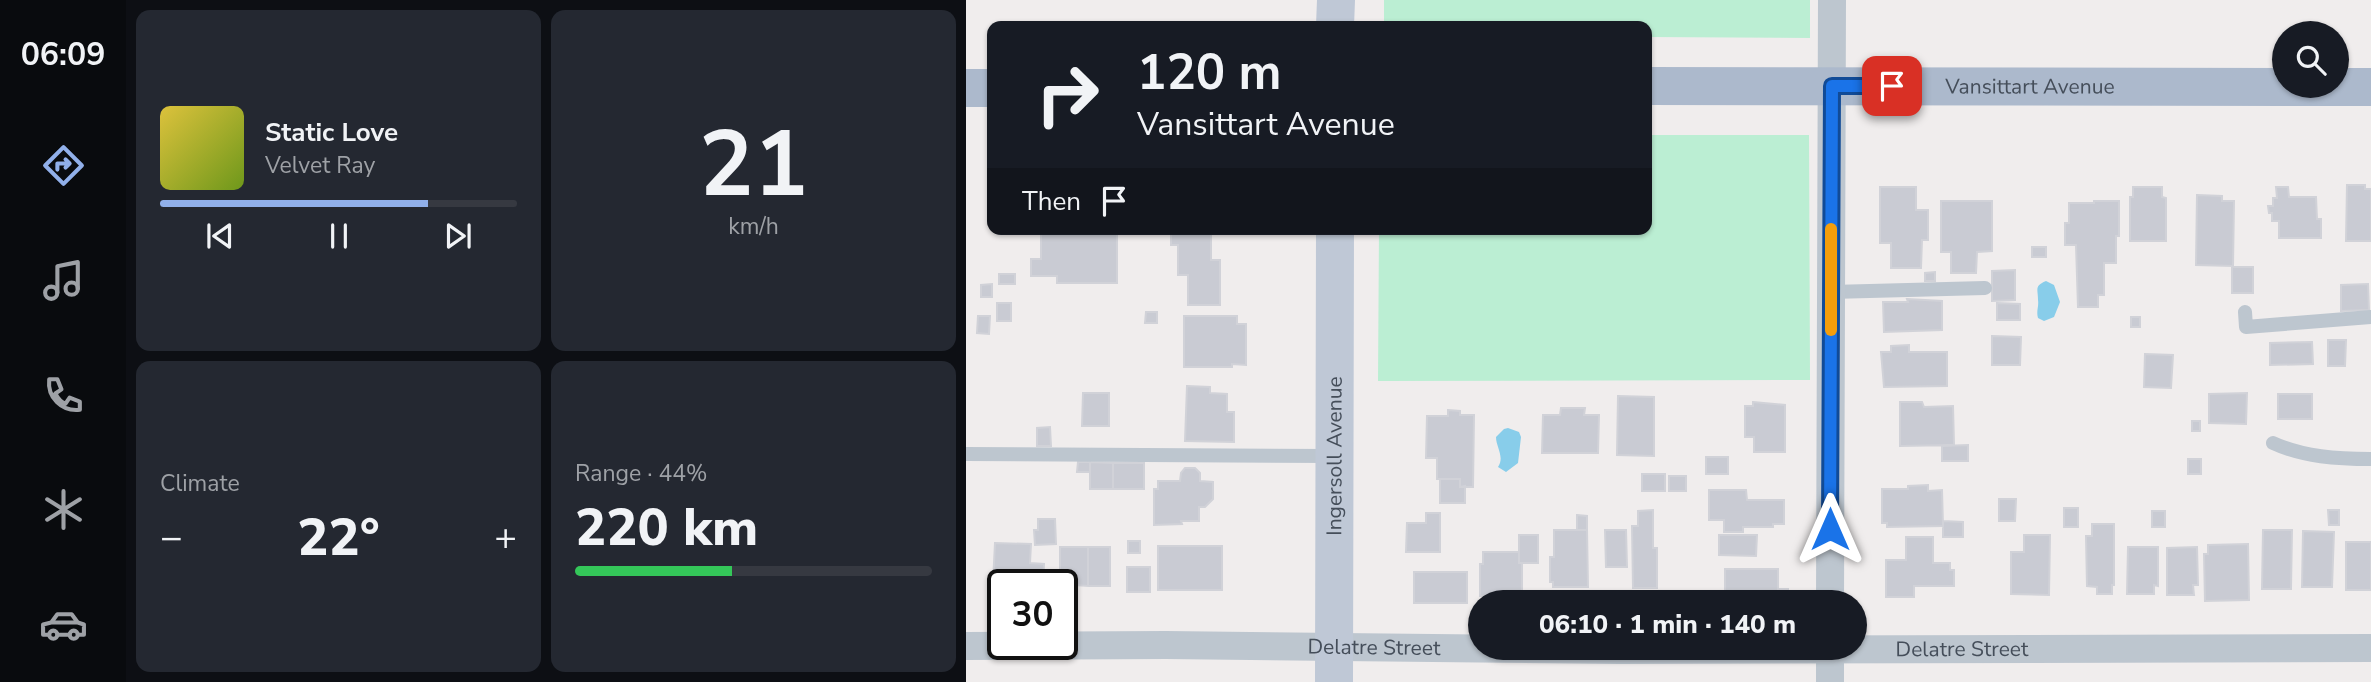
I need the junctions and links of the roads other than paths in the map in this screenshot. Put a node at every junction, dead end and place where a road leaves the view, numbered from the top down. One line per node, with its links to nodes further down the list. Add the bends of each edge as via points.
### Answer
1 (1336, 0): 3 (street)
2 (1832, 0): 5 (street)
3 (1335, 21)
4 (1652, 86): 5 (main road, Vansittart Avenue)
5 (1832, 86): 6 (main road, Vansittart Avenue); 11 (street)
6 (2371, 87)
7 (966, 88): 8 (main road)
8 (987, 88)
9 (1335, 235): 16 (street, Ingersoll Avenue)
10 (1984, 288): 11 (lane)
11 (1831, 292): 18 (street)
12 (2245, 312): 13 (lane, via 2246,327)
13 (2371, 317)
14 (2273, 443): 17 (lane, via 2292,452)
15 (966, 454): 16 (lane)
16 (1334, 456): 24 (street, Ingersoll Avenue)
17 (2371, 459)
18 (1830, 590)
19 (966, 646): 24 (street, Delatre Street)
20 (1867, 648): 21 (street, Delatre Street)
21 (2371, 648)
22 (1468, 657): 24 (street, Delatre Street)
23 (1830, 660): 25 (street)
24 (1334, 664)
25 (1830, 682)

